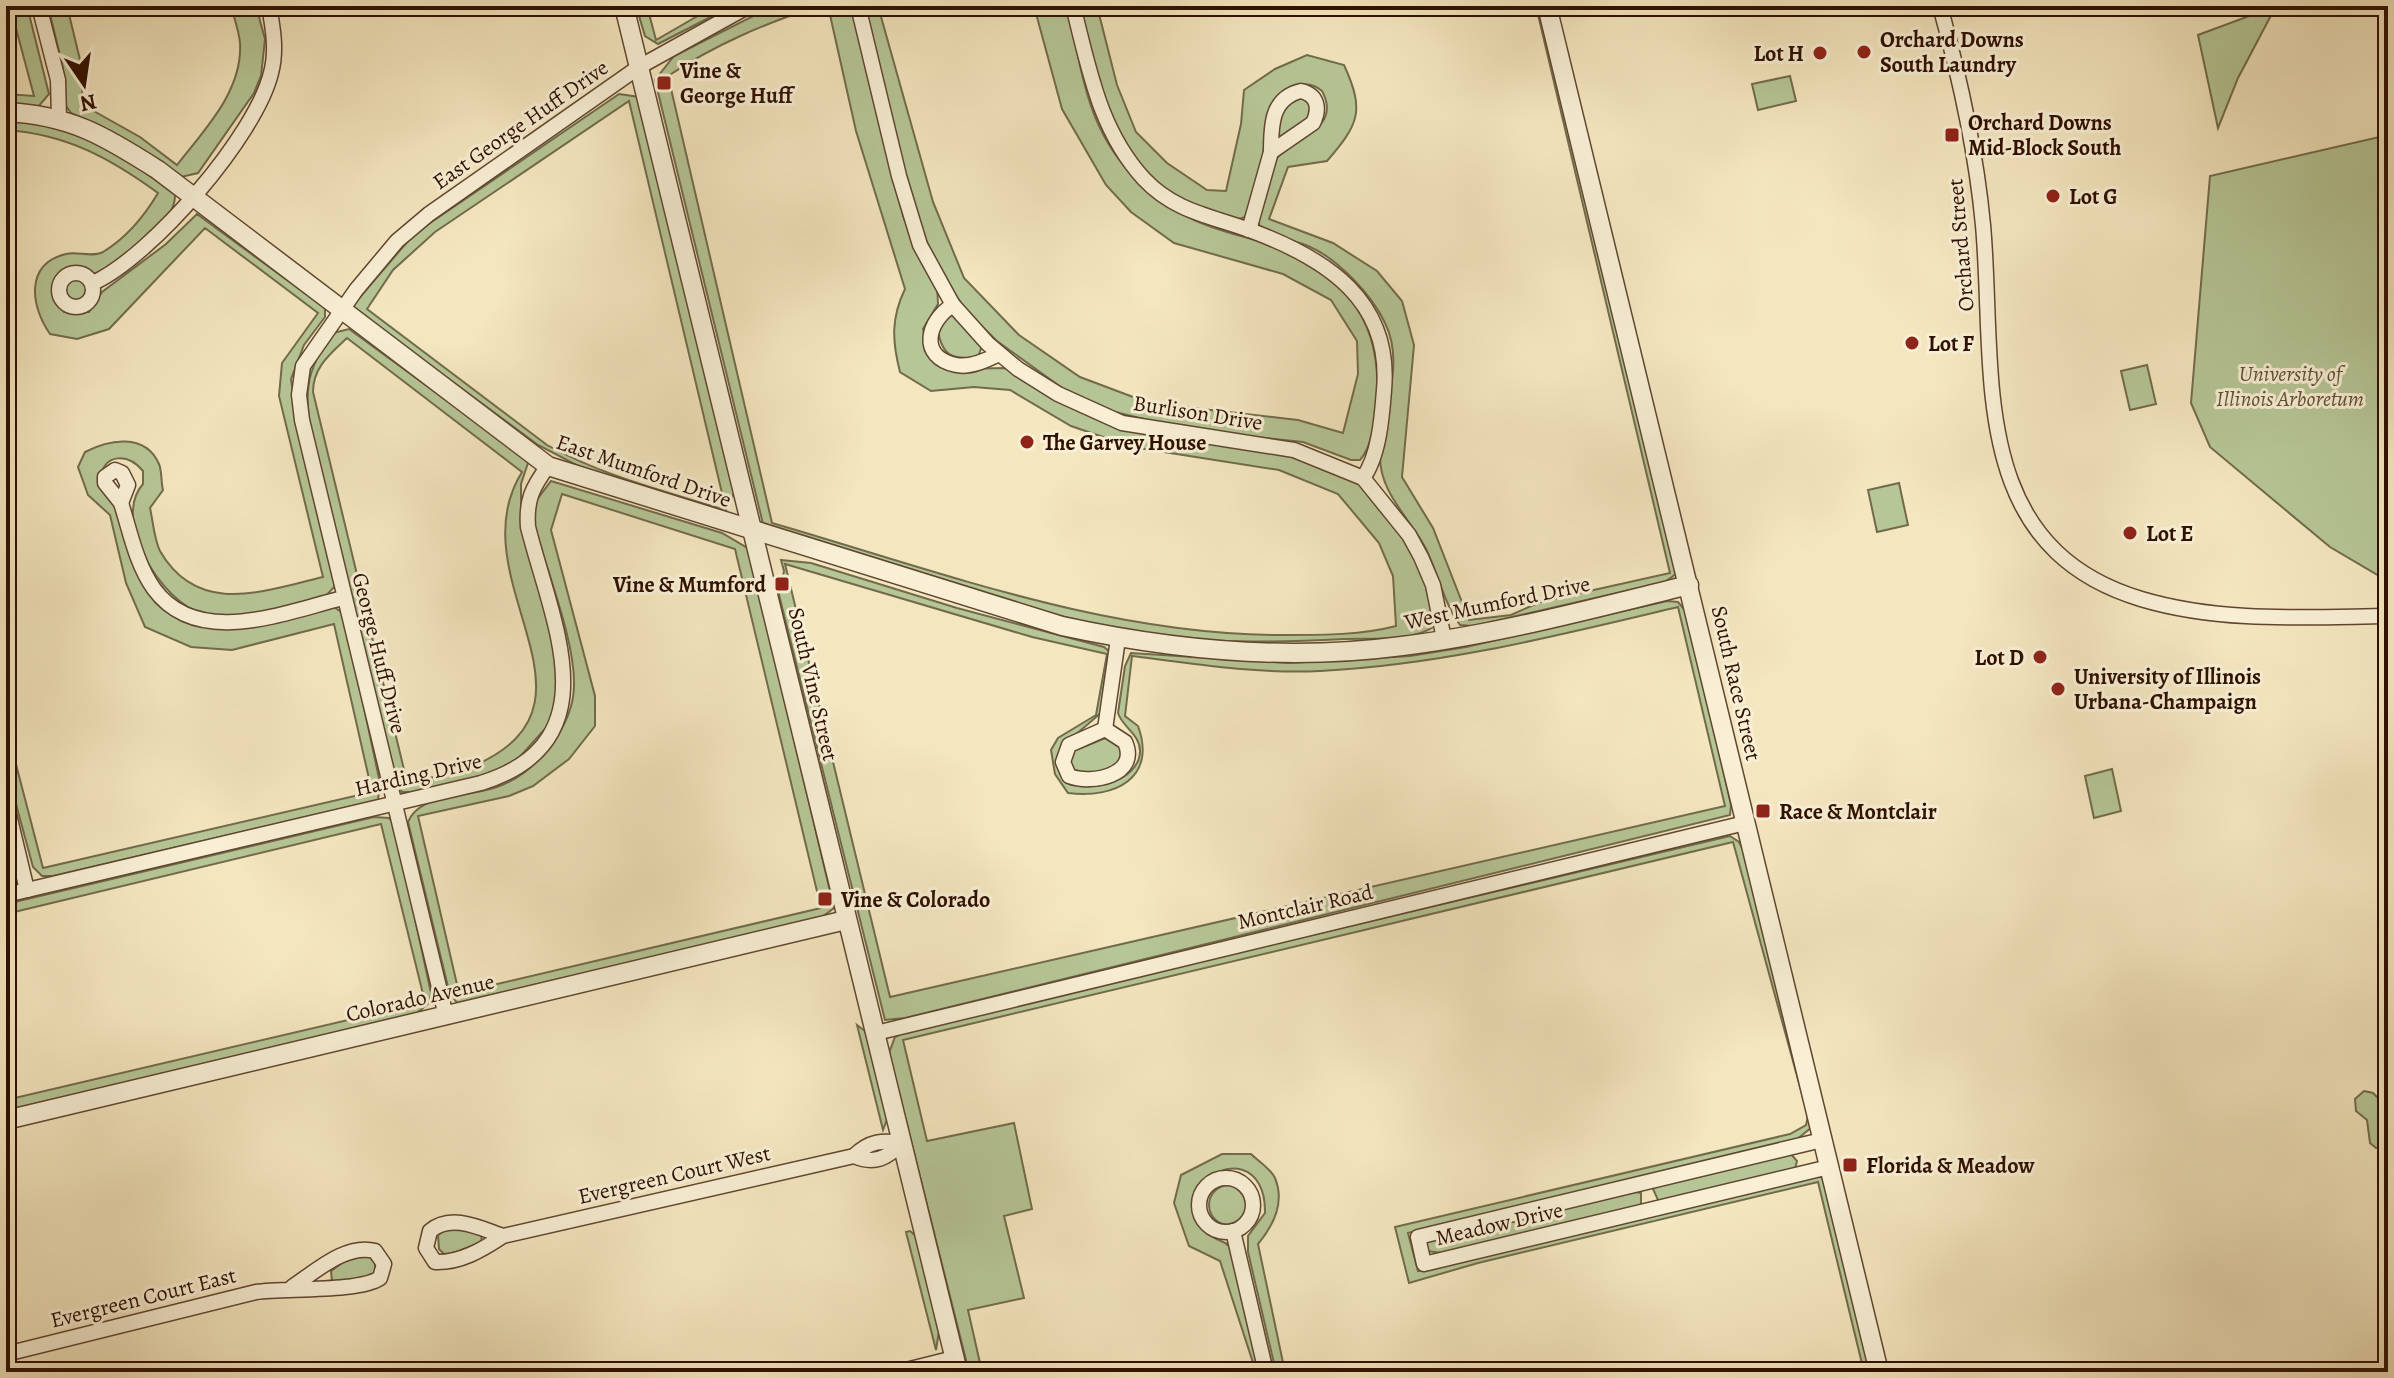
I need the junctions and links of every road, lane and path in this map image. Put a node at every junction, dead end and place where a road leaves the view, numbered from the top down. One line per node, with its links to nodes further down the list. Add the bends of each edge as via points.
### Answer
1 (39, 6): 11 (street, via 58,80)
2 (269, 6): 13 (street, via 274,53 267,87 243,130)
3 (624, 6): 9 (street, South Vine Street)
4 (749, 6): 9 (street, East George Huff Drive)
5 (858, 6): 16 (street, Burlison Drive, via 912,225)
6 (1073, 6): 14 (street, via 1099,106 1125,156 1163,197 1183,209)
7 (1547, 6): 23 (street, South Race Street)
8 (1940, 6): 25 (street, Orchard Street, via 1968,118 1980,196 1999,449 2033,526 2086,575 2159,604 2236,615)
9 (639, 67): 17 (street, East George Huff Drive, via 429,214 376,264); 22 (street, South Vine Street)
10 (6, 112): 11 (street, East Mumford Drive)
11 (59, 118): 13 (street, East Mumford Drive, via 121,147)
12 (1271, 152): 14 (street)
13 (192, 197): 15 (street, via 150,245); 17 (street, East Mumford Drive)
14 (1249, 230): 20 (street, via 1327,268 1351,289 1376,327 1386,365 1384,398 1372,461)
15 (93, 283)
16 (953, 305): 18 (street, Burlison Drive); 18 (street, via 938,314 931,329 931,346 941,359 958,366)
17 (342, 310): 19 (street, East Mumford Drive); 24 (street, George Huff Drive, via 303,366 299,395)
18 (999, 354): 20 (street, Burlison Drive, via 1058,394 1122,423 1294,450)
19 (548, 466): 22 (street, East Mumford Drive); 31 (street, Harding Drive, via 526,506 563,657 564,700 554,731 533,757 507,775)
20 (1363, 478): 27 (street, Burlison Drive, via 1421,557)
21 (121, 503): 24 (street, via 145,574 166,602 183,613 218,622 241,621)
22 (755, 532): 26 (street, East Mumford Drive); 35 (street, South Vine Street)
23 (1689, 585): 27 (street, West Mumford Drive); 32 (street, South Race Street)
24 (343, 598): 31 (street, George Huff Drive)
25 (2388, 616)
26 (1118, 639): 28 (street, East Mumford Drive); 29 (street)
27 (1444, 639): 28 (street, West Mumford Drive)
28 (1312, 652)
29 (1105, 729): 29 (street, via 1128,748 1122,769 1090,780 1069,776 1063,762 1069,745)
30 (6, 802): 33 (street)
31 (394, 802): 33 (street, Harding Drive); 36 (street, George Huff Drive)
32 (1745, 823): 37 (street, Montclair Road); 39 (street, South Race Street)
33 (27, 890): 34 (street, Harding Drive)
34 (6, 895)
35 (846, 920): 36 (street, Colorado Avenue); 37 (street, South Vine Street)
36 (446, 1016): 38 (street, Colorado Avenue)
37 (876, 1033): 40 (street, South Vine Street)
38 (6, 1120)
39 (1822, 1140): 41 (street, South Race Street); 42 (street, Meadow Drive)
40 (902, 1143): 45 (street, Evergreen Court West, via 887,1158 867,1161 854,1156); 48 (street, South Vine Street)
41 (1829, 1167): 43 (street, Meadow Drive); 51 (street, South Race Street)
42 (1644, 1183): 43 (street); 43 (street, Meadow Drive, via 1418,1237 1424,1264)
43 (1650, 1210)
44 (1233, 1231): 50 (street)
45 (503, 1236): 45 (street, Evergreen Court West, via 447,1223 430,1231 426,1248 435,1262 447,1263)
46 (292, 1287): 46 (street, Evergreen Court East, via 361,1286 380,1278 384,1264 375,1251 350,1252); 47 (street, Evergreen Court East, via 222,1299)
47 (6, 1354)
48 (956, 1365): 49 (street)
49 (898, 1372)
50 (1266, 1372)
51 (1879, 1372)

